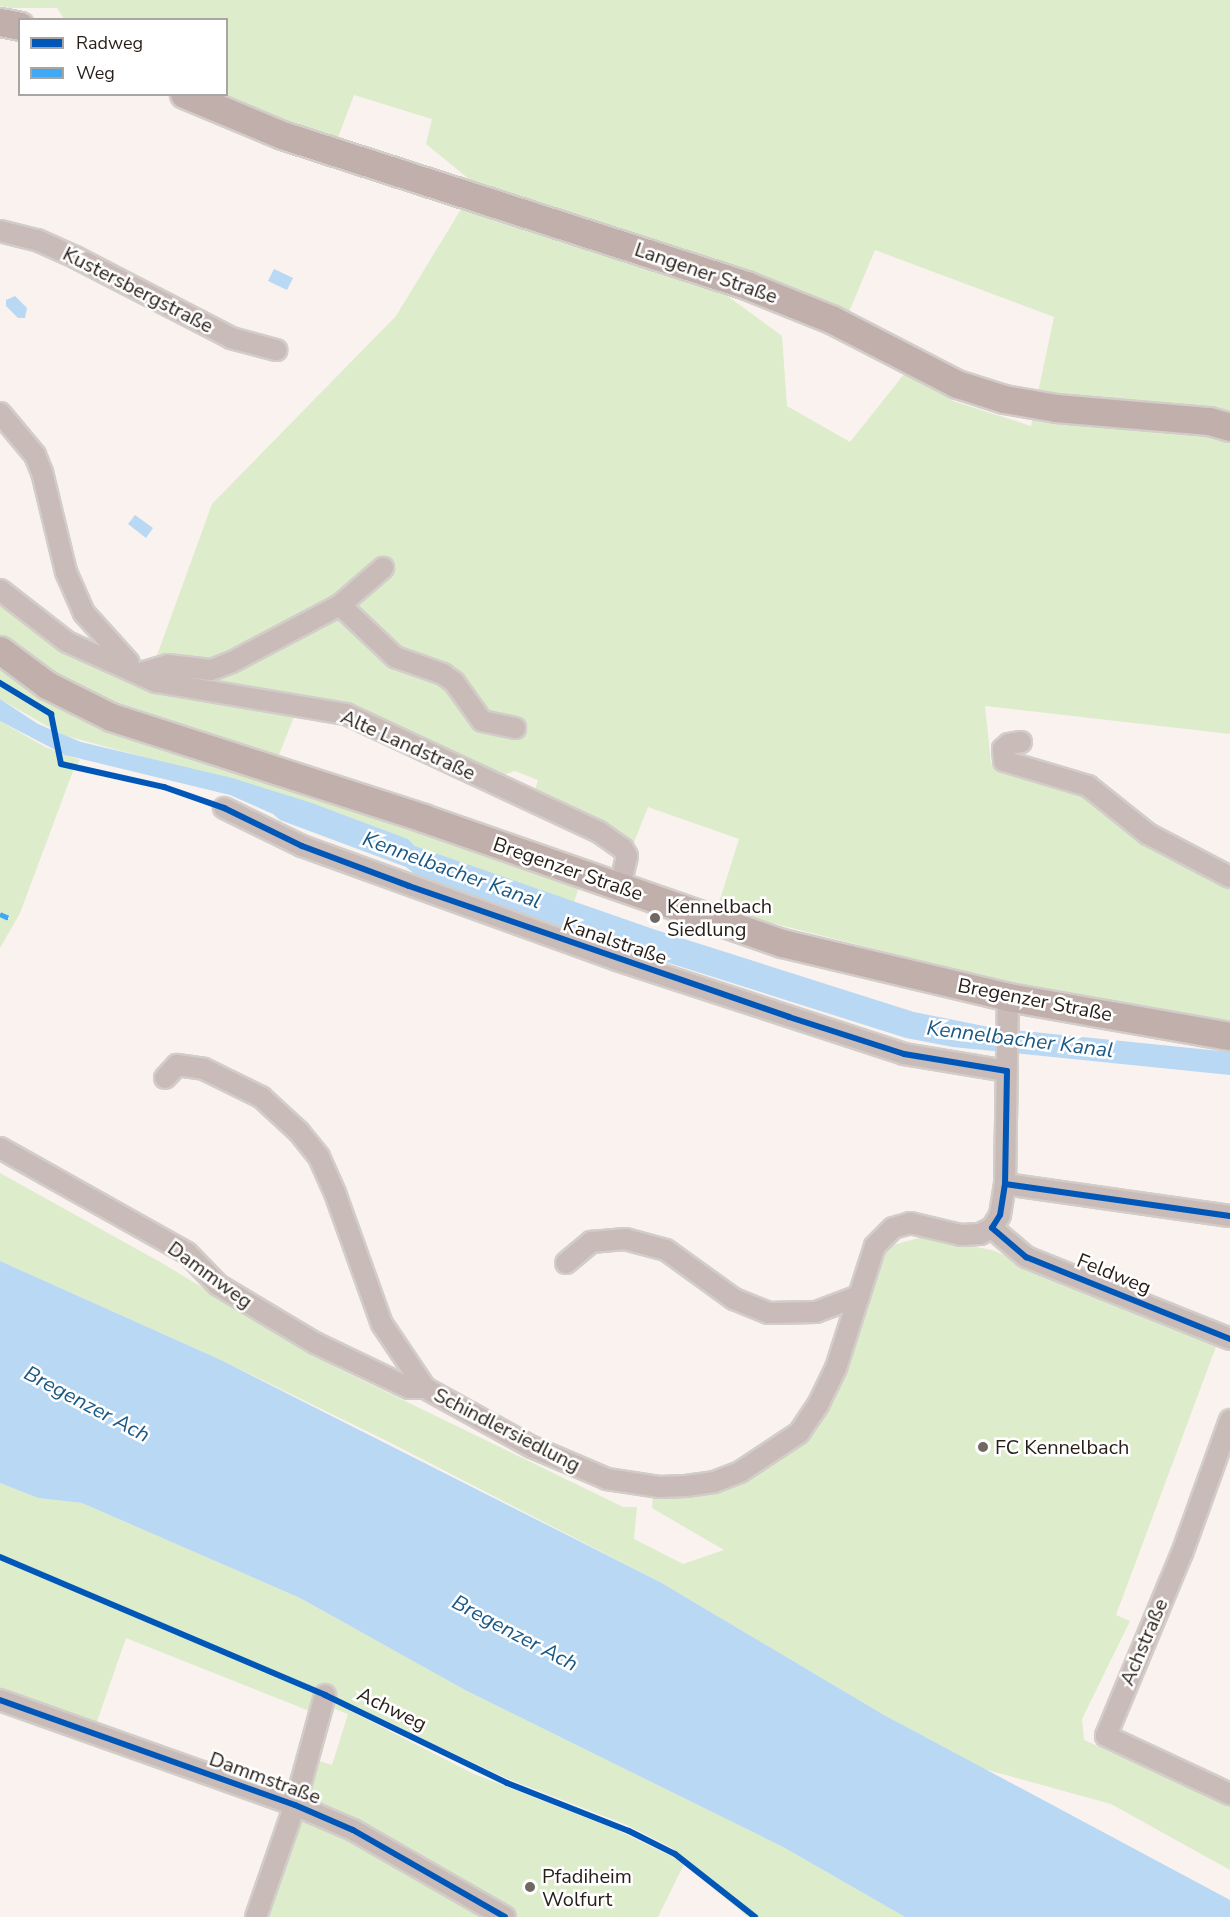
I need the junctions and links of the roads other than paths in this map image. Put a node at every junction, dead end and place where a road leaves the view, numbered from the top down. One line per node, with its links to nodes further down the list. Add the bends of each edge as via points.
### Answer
1 (0, 22): 2 (main road)
2 (18, 26)
3 (189, 96): 7 (main road, Langener Straße, via 282,135 747,285 831,319 957,384 1004,399 1056,408 1209,421)
4 (0, 231): 5 (street, Kustersbergstraße, via 37,240 75,256 231,338)
5 (276, 350)
6 (0, 413): 12 (street, via 35,455 66,572 84,613 113,649)
7 (1230, 427)
8 (383, 568): 10 (street)
9 (0, 590): 12 (street, Alte Landstraße, via 67,642)
10 (340, 605): 12 (street, via 212,670 168,665); 13 (street, via 395,657 443,674 454,682 482,721)
11 (0, 650): 17 (main road, Bregenzer Straße, via 47,685 111,717)
12 (140, 673): 17 (street, Alte Landstraße, via 156,682 346,714 599,832 627,856)
13 (515, 728)
14 (1021, 742): 16 (street, via 1003,749 1004,760 1088,786 1148,834)
15 (224, 808): 20 (street, Kanalstraße, via 302,846 658,974 904,1054)
16 (1230, 877)
17 (620, 887): 18 (main road, Bregenzer Straße, via 782,943)
18 (1007, 1008): 19 (main road, Bregenzer Straße); 20 (street)
19 (1230, 1036)
20 (1006, 1066): 23 (street)
21 (165, 1078): 29 (street, Schindlersiedlung, via 177,1065 204,1069 261,1097 299,1132 319,1157 335,1193 382,1324)
22 (0, 1148): 29 (street, Dammweg, via 187,1253 218,1285 306,1337 409,1388)
23 (1005, 1184): 24 (street); 25 (street, via 1000,1215)
24 (1230, 1216)
25 (992, 1228): 27 (street, Schindlersiedlung, via 980,1234 961,1235 910,1223 893,1228 875,1246); 28 (street, Feldweg, via 1026,1257)
26 (566, 1263): 27 (street, via 591,1242 625,1239 666,1250 734,1299 768,1313 816,1312)
27 (859, 1296): 29 (street, Schindlersiedlung, via 836,1368 799,1433 740,1472 714,1482 660,1487 608,1479 532,1447)
28 (1230, 1339)
29 (425, 1388)
30 (1230, 1420): 33 (street, Achstraße, via 1182,1553 1106,1736)
31 (325, 1695): 34 (street, Dammstraße)
32 (0, 1700): 34 (street, Dammstraße)
33 (1230, 1794)
34 (295, 1805): 35 (street, Dammstraße); 36 (street, Dammstraße, via 353,1830)
35 (256, 1917)
36 (505, 1917)

